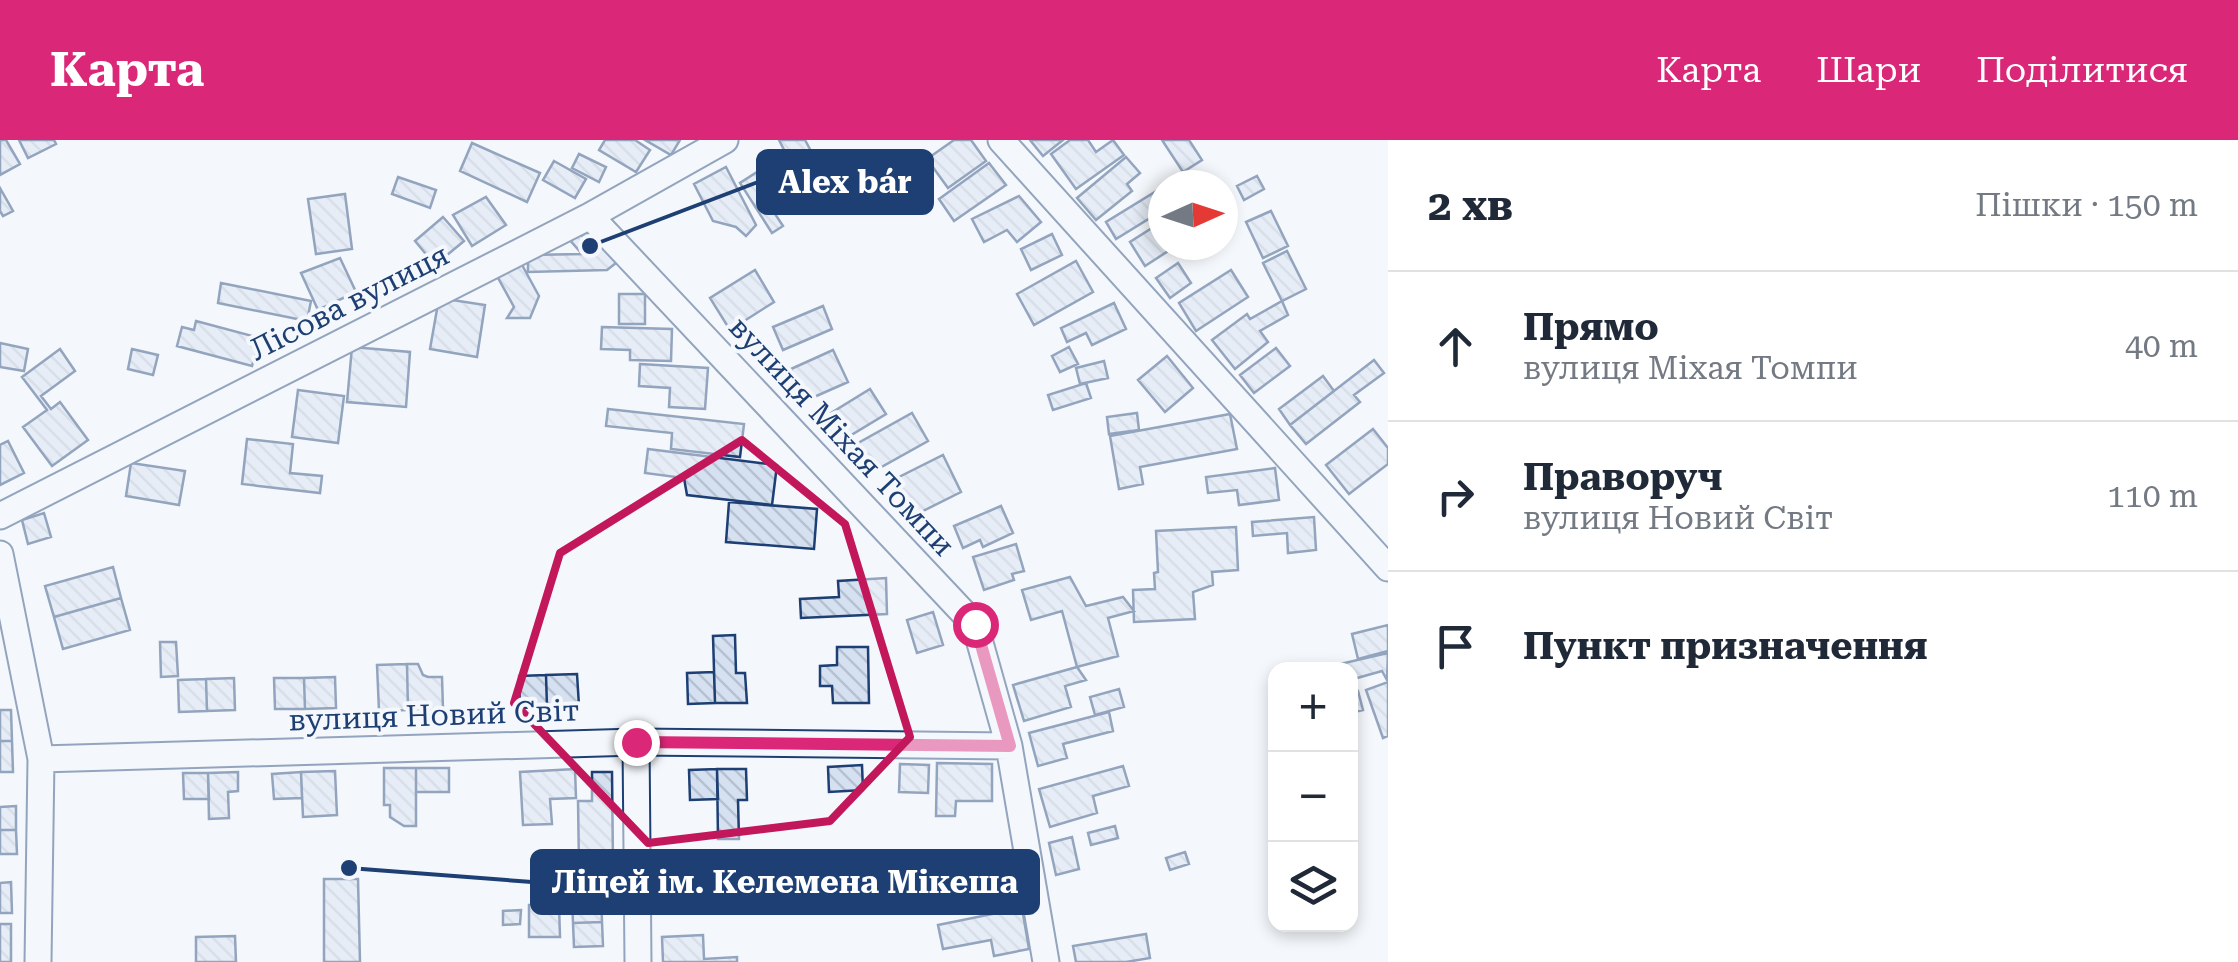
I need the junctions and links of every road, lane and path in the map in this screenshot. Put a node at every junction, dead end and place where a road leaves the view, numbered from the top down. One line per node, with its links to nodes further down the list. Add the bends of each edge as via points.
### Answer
1 (725, 140): 3 (street, Лісова вулиця)
2 (1000, 140): 6 (street)
3 (590, 216): 4 (street, Лісова вулиця); 8 (street, вулиця Міхая Томпи, via 975,624)
4 (0, 516)
5 (0, 554): 9 (street)
6 (1388, 568)
7 (636, 742): 8 (street, вулиця Новий Світ); 9 (street, вулиця Новий Світ); 11 (street)
8 (1010, 746): 12 (street, вулиця Міхая Томпи)
9 (41, 759): 10 (street)
10 (38, 962)
11 (638, 962)
12 (1046, 962)

